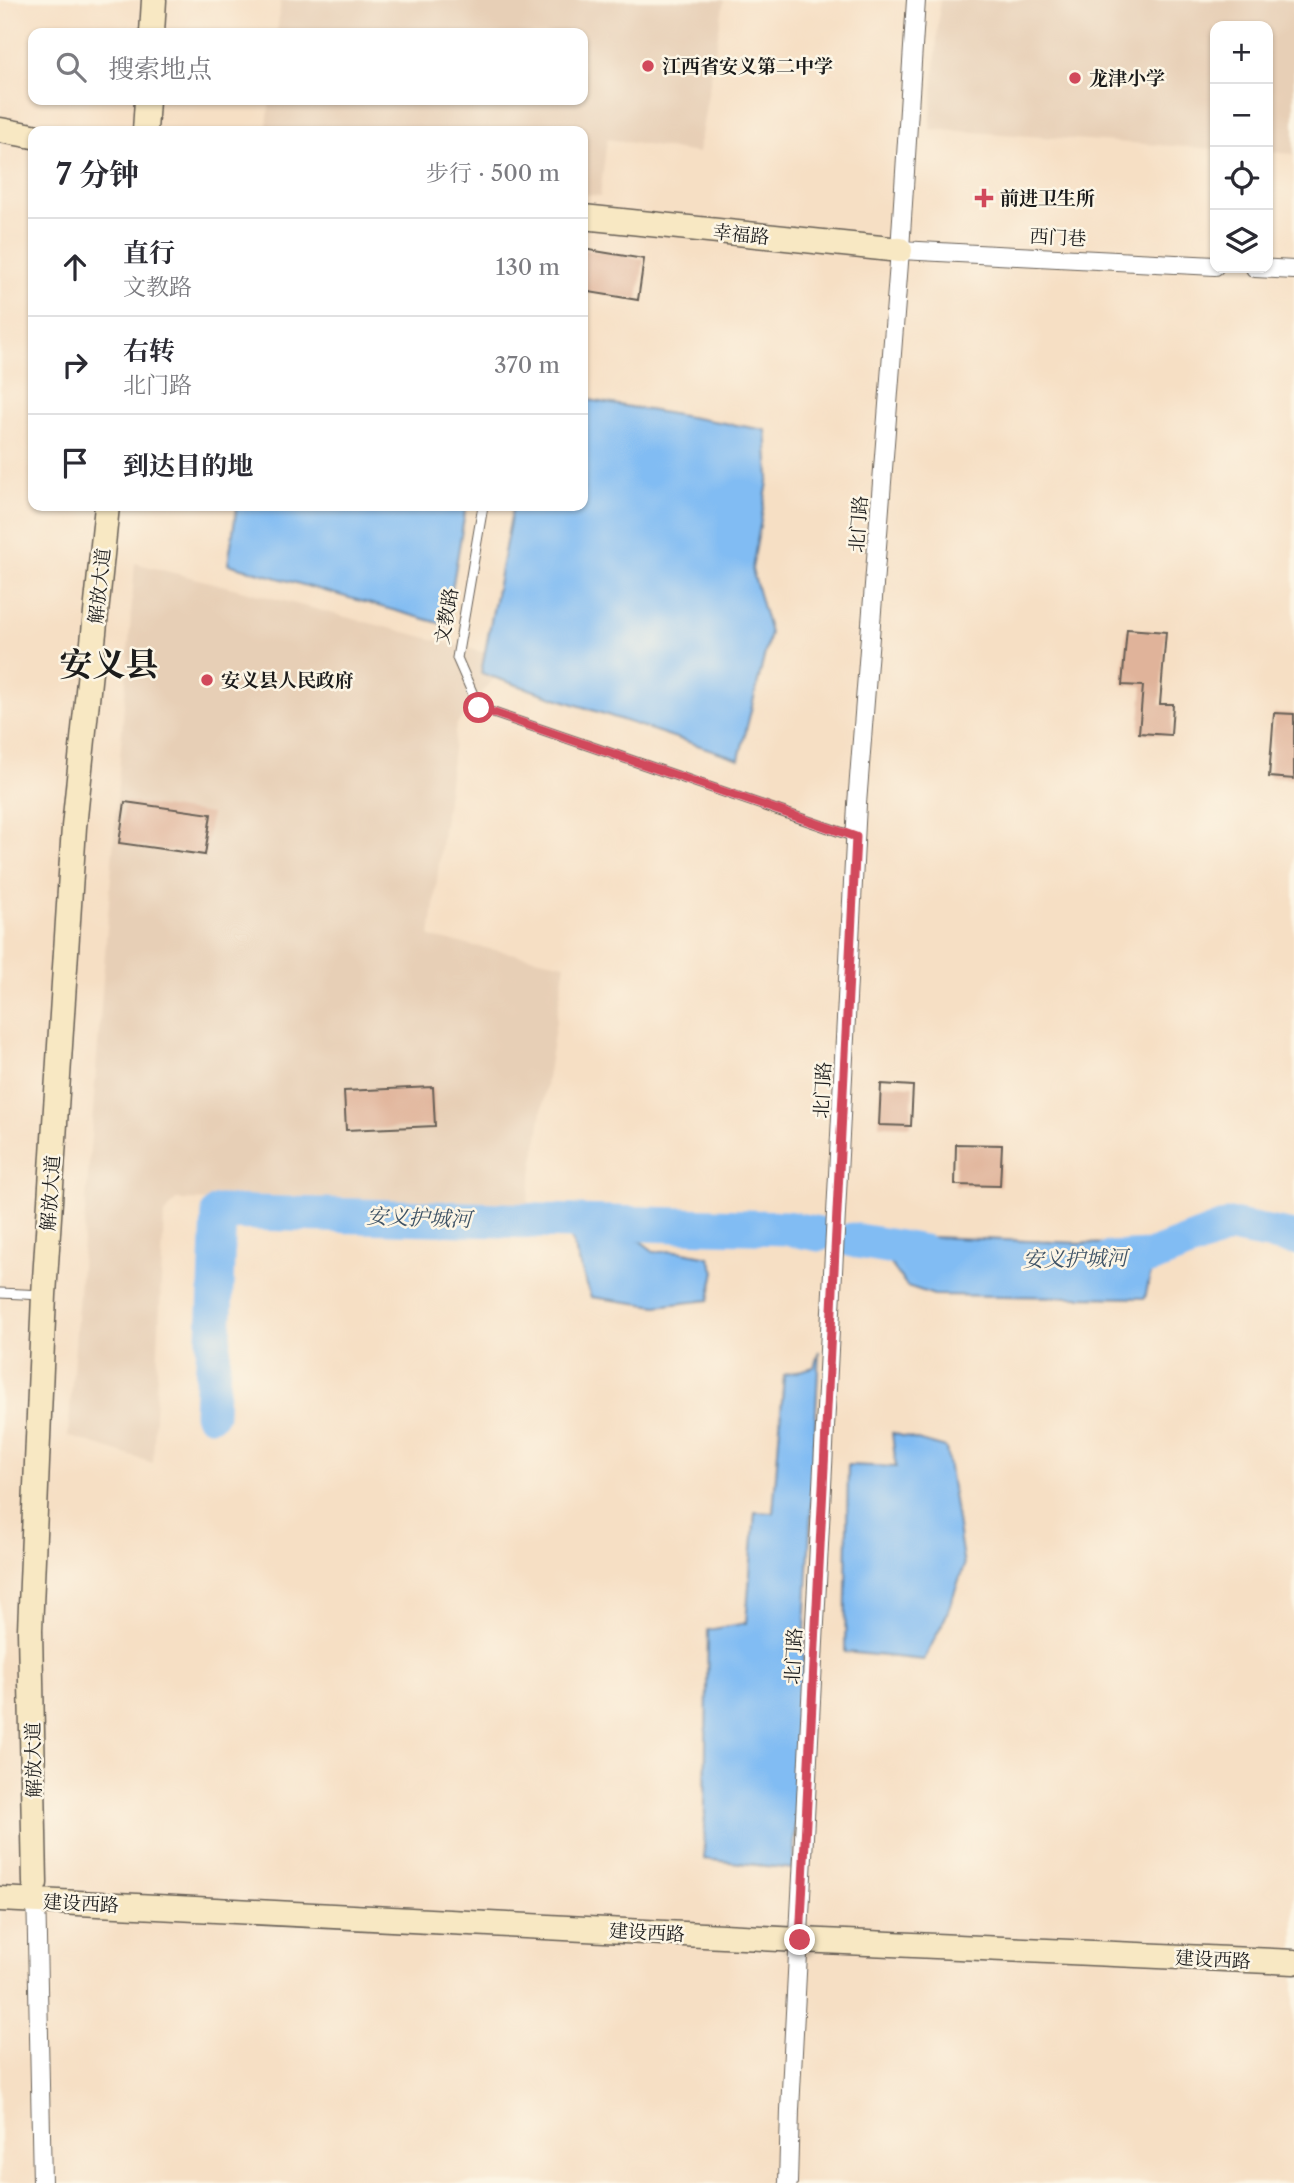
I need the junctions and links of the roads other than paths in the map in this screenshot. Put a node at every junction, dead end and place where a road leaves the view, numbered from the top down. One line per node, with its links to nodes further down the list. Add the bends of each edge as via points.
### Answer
1 (154, 0): 3 (street)
2 (916, 0): 9 (street, 北门路)
3 (152, 28)
4 (147, 105): 5 (street)
5 (145, 126)
6 (0, 130): 7 (street)
7 (28, 135)
8 (588, 218): 9 (street, 幸福路)
9 (900, 250): 10 (street, 西门巷); 15 (street, 北门路)
10 (1210, 266)
11 (1273, 269): 12 (street)
12 (1294, 270)
13 (106, 511): 17 (street, 解放大道, via 74,827)
14 (482, 511): 15 (lane, 文教路, via 457,658 479,708)
15 (856, 837): 20 (street, 北门路)
16 (0, 1293): 17 (lane)
17 (44, 1294): 18 (street, 解放大道, via 30,1630)
18 (36, 1892): 19 (street, 建设西路); 20 (street, 建设西路); 22 (street)
19 (0, 1899)
20 (800, 1940): 21 (street, 建设西路); 23 (street, 北门路)
21 (1294, 1962)
22 (42, 2183)
23 (788, 2183)

